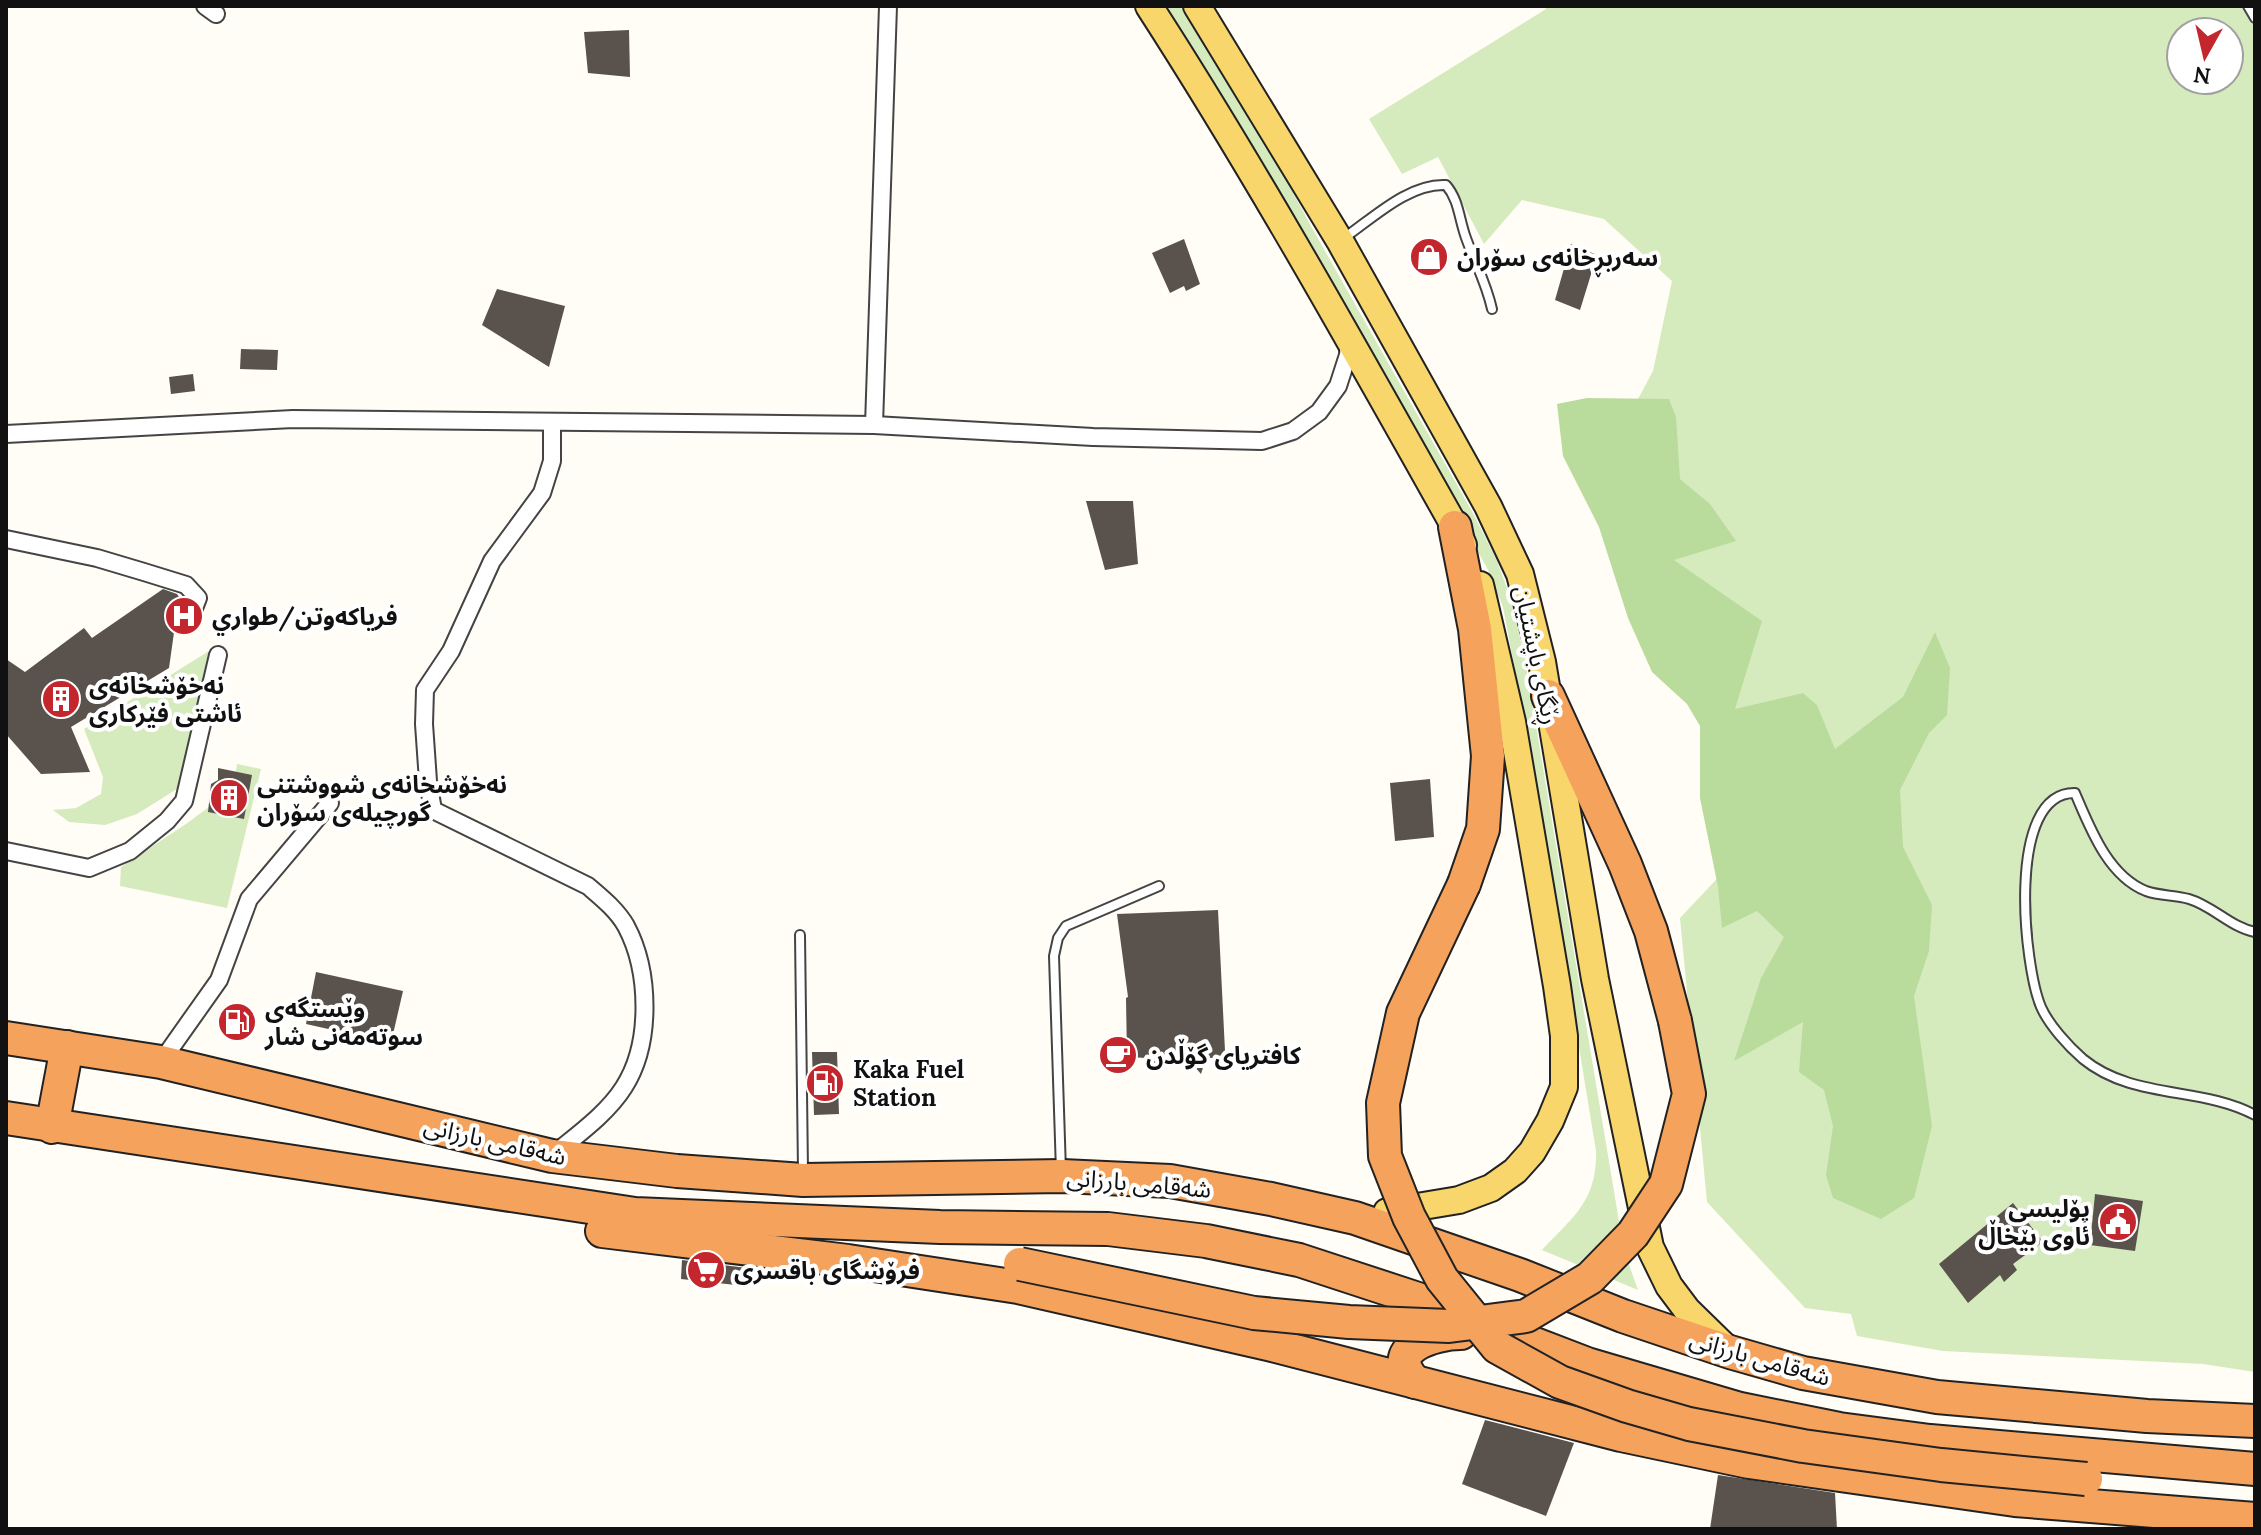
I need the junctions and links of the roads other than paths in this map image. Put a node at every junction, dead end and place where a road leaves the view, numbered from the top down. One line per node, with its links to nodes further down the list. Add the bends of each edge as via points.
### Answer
1 (888, 6): 10 (street)
2 (1149, 6): 8 (main road, ڕێگای باپشتیان)
3 (1197, 6): 6 (main road, ڕێگای باپشتیان)
4 (2248, 6): 5 (lane)
5 (2255, 18)
6 (1340, 241): 7 (lane, via 1416,190 1446,185 1455,195); 16 (main road, ڕێگای باپشتیان, via 1488,506 1520,574)
7 (1492, 309)
8 (1349, 339): 10 (street, via 1338,386 1319,412 1293,431 1262,441); 12 (main road, ڕێگای باپشتیان)
9 (552, 422): 10 (street); 11 (street, via 293,419); 28 (street, via 552,461 542,493 492,561 451,651 425,690 424,724 433,810 588,886 626,927 639,966 645,988 637,1059 624,1087 600,1115)
10 (874, 425)
11 (6, 434)
12 (1455, 527): 33 (main road, ڕێگای باپشتیان, via 1484,594 1512,722 1559,999 1564,1087 1532,1152 1491,1188 1459,1200); 40 (highway, bridge, via 1475,629 1488,756 1483,829 1464,884 1403,1013 1383,1103 1385,1156 1442,1279 1497,1347 1560,1382 1627,1406 1689,1424 1818,1448 2086,1479 2190,1479)
13 (6, 539): 14 (street, via 97,558 186,585 198,598)
14 (193, 611)
15 (218, 655): 18 (street, via 184,801 167,821 130,851 89,868)
16 (1548, 696): 32 (highway, bridge, via 1651,931 1689,1094 1666,1184 1633,1234 1590,1278 1526,1316 1449,1326 1254,1313 1020,1264); 36 (main road, ڕێگای باپشتیان, via 1595,979 1650,1247 1687,1310)
17 (330, 803): 24 (street, via 249,899 219,980)
18 (6, 851)
19 (1159, 886): 29 (lane, via 1066,926 1058,938 1054,956)
20 (2255, 932): 25 (lane, via 2189,899 2136,887 2106,856 2075,793 2065,793 2041,815 2024,874 2026,925 2041,1007 2065,1042 2112,1076 2154,1090 2234,1104)
21 (800, 935): 30 (lane)
22 (6, 1038): 23 (highway, شەقامی بارزانی)
23 (67, 1047): 24 (highway, شەقامی بارزانی); 27 (highway)
24 (161, 1062): 28 (highway, شەقامی بارزانی)
25 (2255, 1115)
26 (6, 1118): 27 (highway, شەقامی بارزانی)
27 (52, 1127): 31 (highway, شەقامی بارزانی)
28 (552, 1156): 30 (highway, شەقامی بارزانی)
29 (1062, 1176): 30 (highway, شەقامی بارزانی); 33 (highway, شەقامی بارزانی, via 1170,1181)
30 (803, 1180)
31 (527, 1198): 32 (highway, شەقامی بارزانی); 37 (highway, via 564,1220 597,1230 1018,1287)
32 (635, 1214): 34 (highway, شەقامی بارزانی, via 1108,1229 1206,1241 1299,1260)
33 (1355, 1218): 36 (highway, شەقامی بارزانی)
34 (1530, 1343): 35 (highway, via 1458,1333); 40 (highway, شەقامی بارزانی, via 1740,1409 1839,1429)
35 (1414, 1345): 37 (highway, via 1382,1362); 38 (highway, via 1405,1363)
36 (1730, 1352): 39 (highway, شەقامی بارزانی, via 1848,1382 1937,1397)
37 (1345, 1365): 38 (highway)
38 (1415, 1382): 41 (highway, via 1749,1462 2015,1500)
39 (2255, 1421)
40 (2255, 1471)
41 (2255, 1519)

